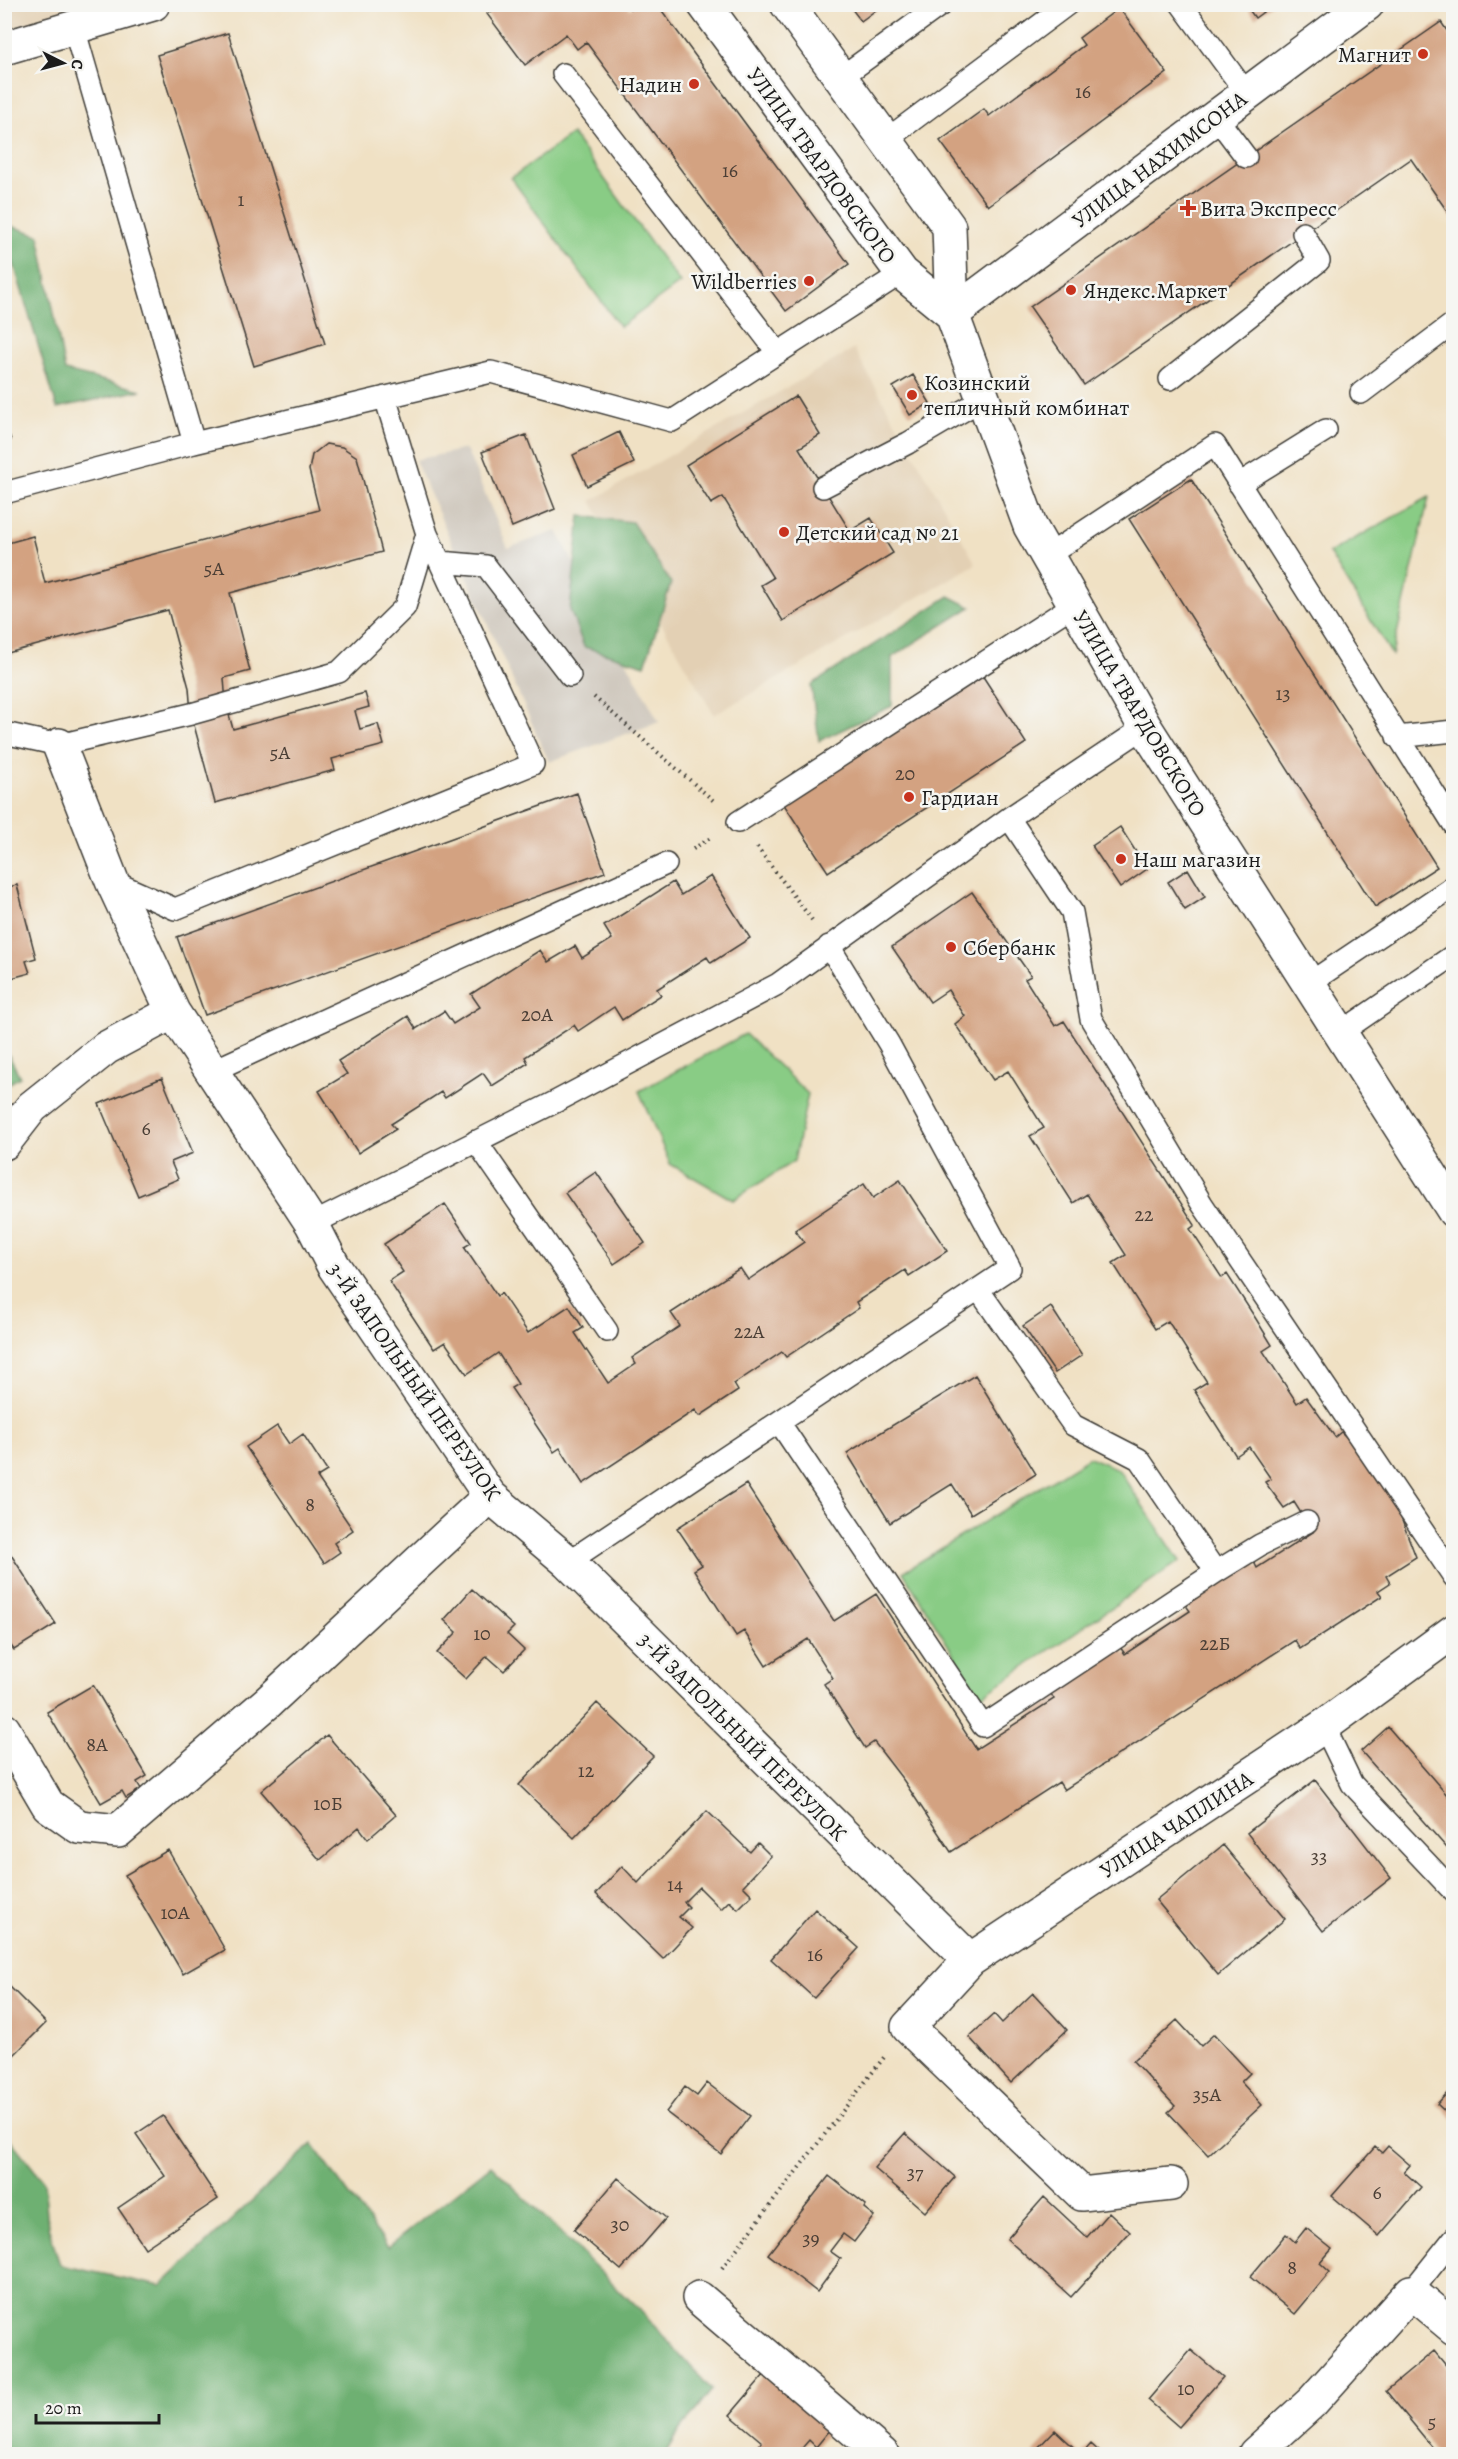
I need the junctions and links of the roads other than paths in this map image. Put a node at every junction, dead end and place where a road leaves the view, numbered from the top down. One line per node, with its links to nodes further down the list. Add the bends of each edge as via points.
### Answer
1 (153, 4): 8 (street)
2 (704, 4): 18 (street, УЛИЦА ТВАРДОВСКОГО)
3 (787, 4): 12 (street, УЛИЦА ТВАРДОВСКОГО)
4 (942, 4): 12 (lane)
5 (1068, 4): 15 (lane)
6 (1181, 4): 13 (lane)
7 (1367, 4): 13 (street, УЛИЦА НАХИМСОНА)
8 (110, 11): 9 (street)
9 (74, 27): 10 (street); 27 (lane)
10 (4, 48)
11 (563, 74): 21 (lane)
12 (840, 78): 15 (street, УЛИЦА ТВАРДОВСКОГО)
13 (1247, 94): 14 (street, УЛИЦА НАХИМСОНА)
14 (1216, 117): 16 (lane); 19 (street, УЛИЦА НАХИМСОНА)
15 (886, 140): 19 (street, УЛИЦА ТВАРДОВСКОГО, via 949,227)
16 (1246, 157)
17 (1303, 233): 22 (lane, via 1319,261)
18 (902, 273): 19 (street, УЛИЦА ТВАРДОВСКОГО); 21 (lane)
19 (952, 314): 25 (street, УЛИЦА ТВАРДОВСКОГО)
20 (1454, 323): 23 (lane)
21 (778, 353): 24 (lane, via 672,421 491,372)
22 (1170, 379)
23 (1361, 393)
24 (386, 397): 27 (lane); 31 (lane)
25 (983, 399): 29 (lane); 32 (street, УЛИЦА ТВАРДОВСКОГО, via 1030,526)
26 (1326, 430): 28 (lane)
27 (194, 443): 30 (lane)
28 (1239, 484): 32 (lane, via 1215,445); 39 (lane)
29 (823, 487)
30 (4, 493)
31 (427, 534): 33 (lane); 40 (lane, via 405,608 339,672 191,714)
32 (1047, 556): 34 (street, УЛИЦА ТВАРДОВСКОГО)
33 (440, 562): 35 (lane, via 486,566); 45 (lane, via 533,764 175,909)
34 (1075, 604): 36 (street, УЛИЦА ТВАРДОВСКОГО); 42 (lane)
35 (570, 676)
36 (1145, 727): 41 (lane); 49 (street, УЛИЦА ТВАРДОВСКОГО)
37 (1454, 731): 39 (lane)
38 (4, 733): 40 (lane)
39 (1397, 737): 43 (lane)
40 (59, 745): 45 (street, 3-Й ЗАПОЛЬНЫЙ ПЕРЕУЛОК)
41 (1010, 818): 47 (lane); 64 (lane, via 1072,912 1091,1019 1202,1204)
42 (738, 822)
43 (1454, 825)
44 (666, 864): 52 (lane)
45 (112, 881): 50 (street, 3-Й ЗАПОЛЬНЫЙ ПЕРЕУЛОК)
46 (1454, 886): 49 (lane)
47 (829, 946): 53 (lane, via 778,984); 57 (lane, via 889,1044 1010,1268)
48 (1454, 955): 51 (lane)
49 (1308, 984): 51 (street, УЛИЦА ТВАРДОВСКОГО)
50 (173, 1012): 52 (street, 3-Й ЗАПОЛЬНЫЙ ПЕРЕУЛОК); 54 (street, via 106,1048 32,1107)
51 (1340, 1033): 55 (street, УЛИЦА ТВАРДОВСКОГО)
52 (212, 1071): 56 (street, 3-Й ЗАПОЛЬНЫЙ ПЕРЕУЛОК)
53 (476, 1141): 56 (lane); 58 (lane)
54 (4, 1143)
55 (1454, 1210)
56 (312, 1224): 60 (street, 3-Й ЗАПОЛЬНЫЙ ПЕРЕУЛОК, via 333,1265)
57 (978, 1289): 59 (lane); 63 (lane, via 1072,1425 1139,1459)
58 (607, 1331)
59 (778, 1422): 62 (lane); 63 (lane, via 983,1726)
60 (490, 1496): 62 (street, 3-Й ЗАПОЛЬНЫЙ ПЕРЕУЛОК); 67 (street, via 268,1702 118,1830 79,1827 48,1805)
61 (1307, 1522): 63 (lane)
62 (568, 1562): 69 (street, 3-Й ЗАПОЛЬНЫЙ ПЕРЕУЛОК)
63 (1216, 1572)
64 (1454, 1577)
65 (1454, 1631): 66 (street, УЛИЦА ЧАПЛИНА)
66 (1324, 1726): 68 (lane, via 1352,1784); 69 (street, УЛИЦА ЧАПЛИНА)
67 (4, 1730)
68 (1454, 1892)
69 (970, 1960): 70 (street, УЛИЦА ЧАПЛИНА, via 908,2026 1082,2194)
70 (1171, 2184)
71 (1454, 2238): 72 (lane)
72 (1411, 2292): 74 (street); 76 (street, via 1311,2402)
73 (699, 2298): 75 (street)
74 (1454, 2328)
75 (882, 2454)
76 (1255, 2454)

